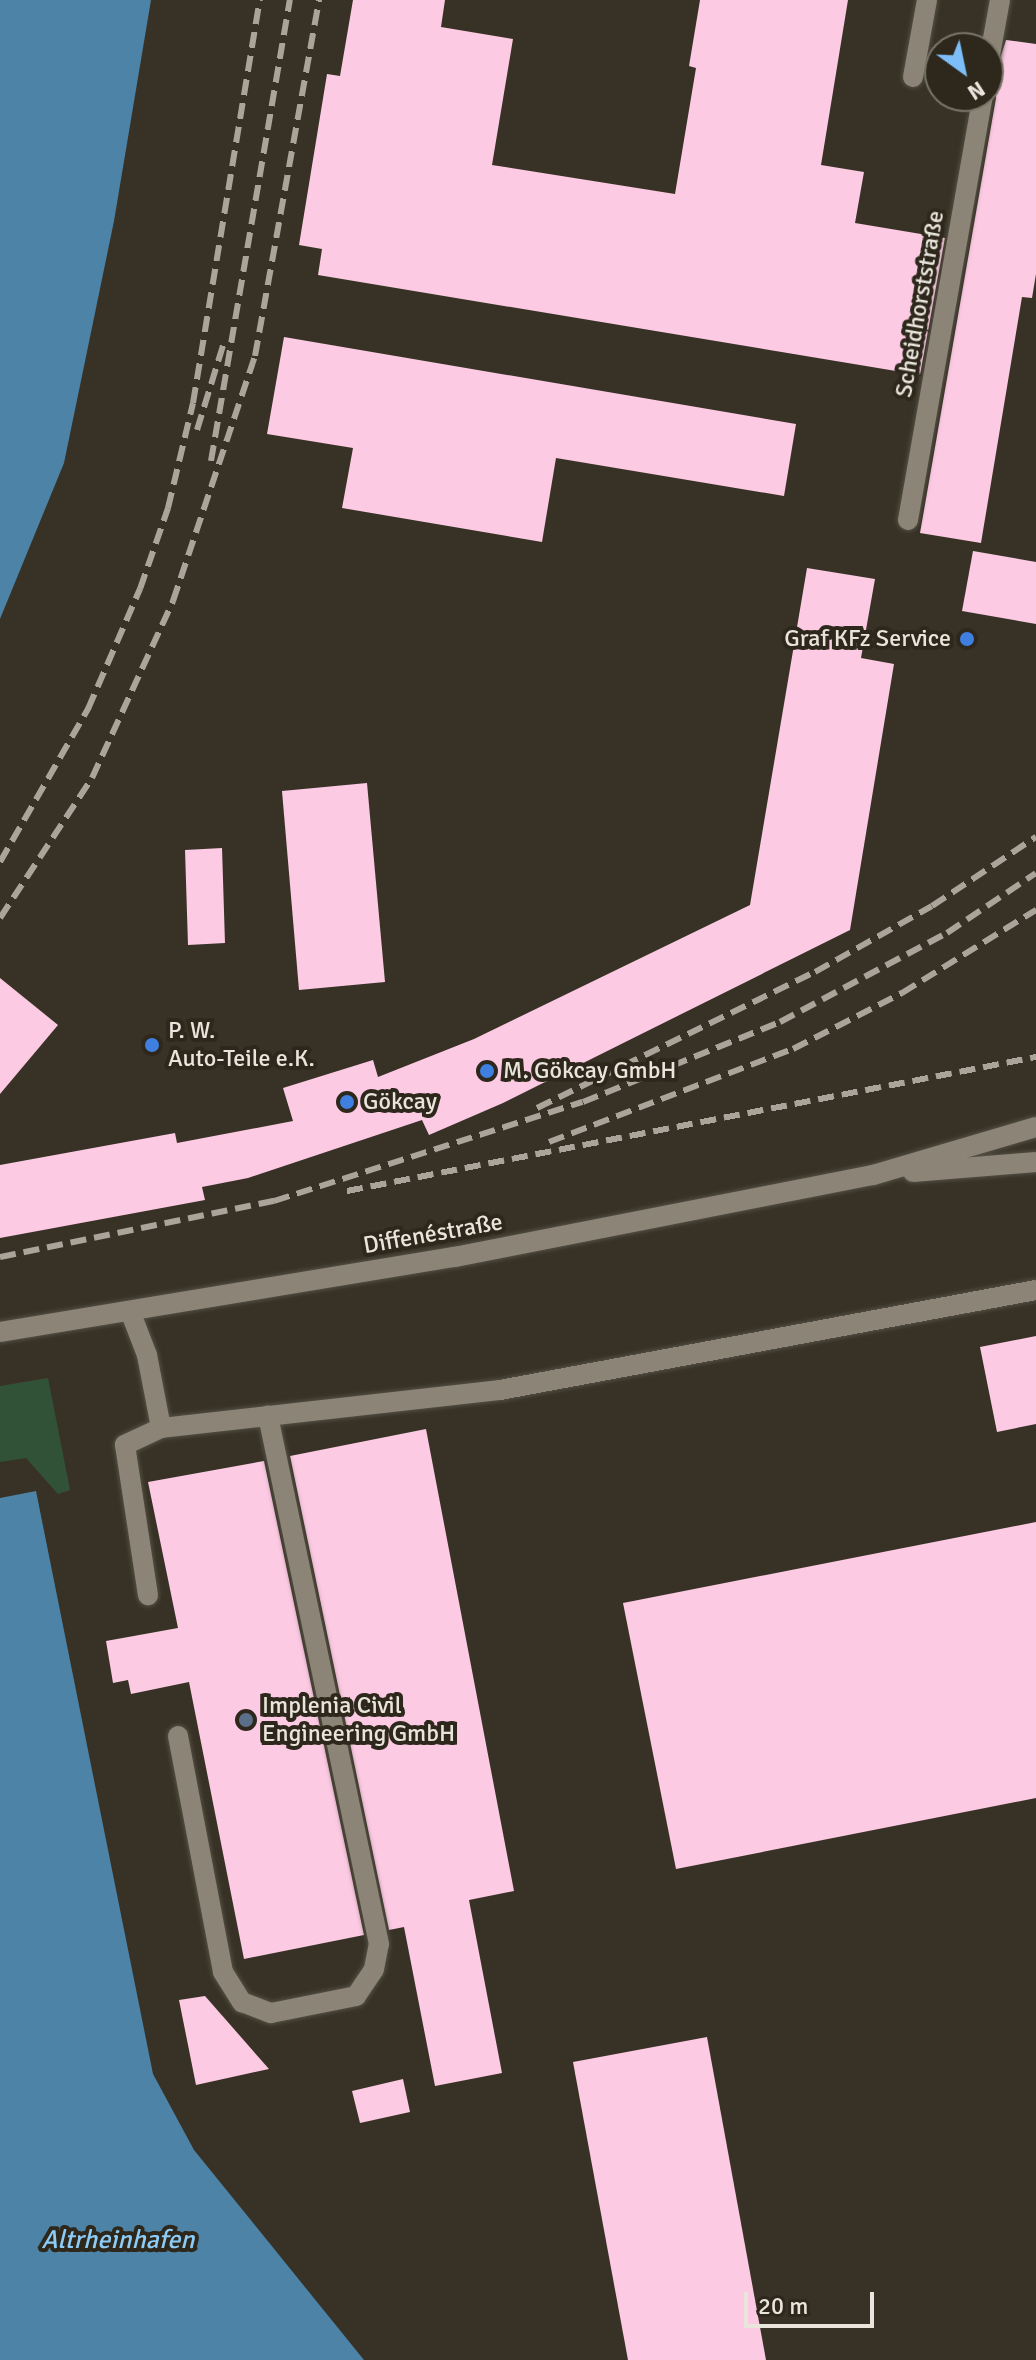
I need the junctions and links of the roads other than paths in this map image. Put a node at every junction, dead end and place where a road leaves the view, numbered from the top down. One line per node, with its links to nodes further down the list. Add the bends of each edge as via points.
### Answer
1 (927, 0): 4 (main road)
2 (1000, 0): 3 (main road)
3 (994, 32)
4 (913, 77)
5 (980, 112): 6 (main road, Scheidhorststraße)
6 (908, 520)
7 (1036, 1127): 9 (main road, Diffenéstraße)
8 (1036, 1162): 9 (main road, Diffenéstraße)
9 (873, 1175): 11 (main road, Diffenéstraße, via 455,1257)
10 (1036, 1290): 13 (main road, via 500,1390)
11 (130, 1311): 12 (main road, Diffenéstraße); 14 (main road, via 147,1355)
12 (0, 1332)
13 (268, 1416): 14 (main road); 16 (main road, via 379,1944 374,1969 356,1996 271,2013 242,2002 223,1972)
14 (161, 1428): 15 (main road, via 125,1445)
15 (148, 1595)
16 (178, 1736)

